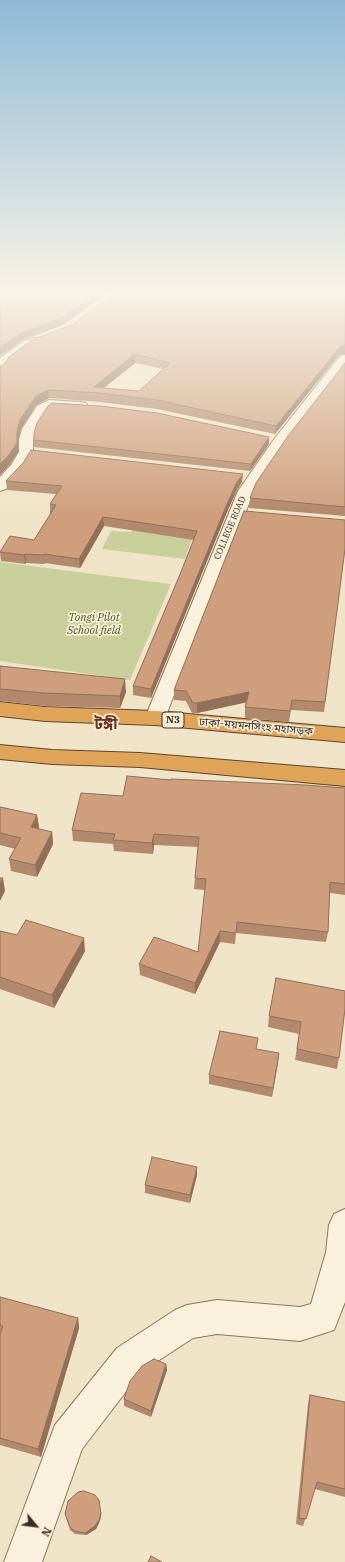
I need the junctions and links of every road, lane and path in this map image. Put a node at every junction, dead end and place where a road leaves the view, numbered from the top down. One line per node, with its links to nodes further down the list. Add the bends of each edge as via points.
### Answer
1 (337, 368): 7 (street, COLLEGE ROAD, via 273,440 247,477 244,514)
2 (93, 407): 3 (street, via 49,404 42,409 29,429)
3 (26, 452): 4 (street); 5 (street, via 18,467)
4 (42, 454)
5 (0, 486)
6 (0, 709): 7 (highway, ঢাকা-ময়মনসিংহ মহাসড়ক / N3, via 45,714)
7 (155, 718): 8 (highway, ঢাকা-ময়মনসিংহ মহাসড়ক / N3)
8 (345, 735)
9 (0, 752): 10 (highway, via 52,757 140,760)
10 (345, 778)
11 (345, 1225): 12 (street, via 342,1252 331,1296 322,1318 300,1324 217,1317 187,1322 129,1360 68,1438)
12 (23, 1562)

